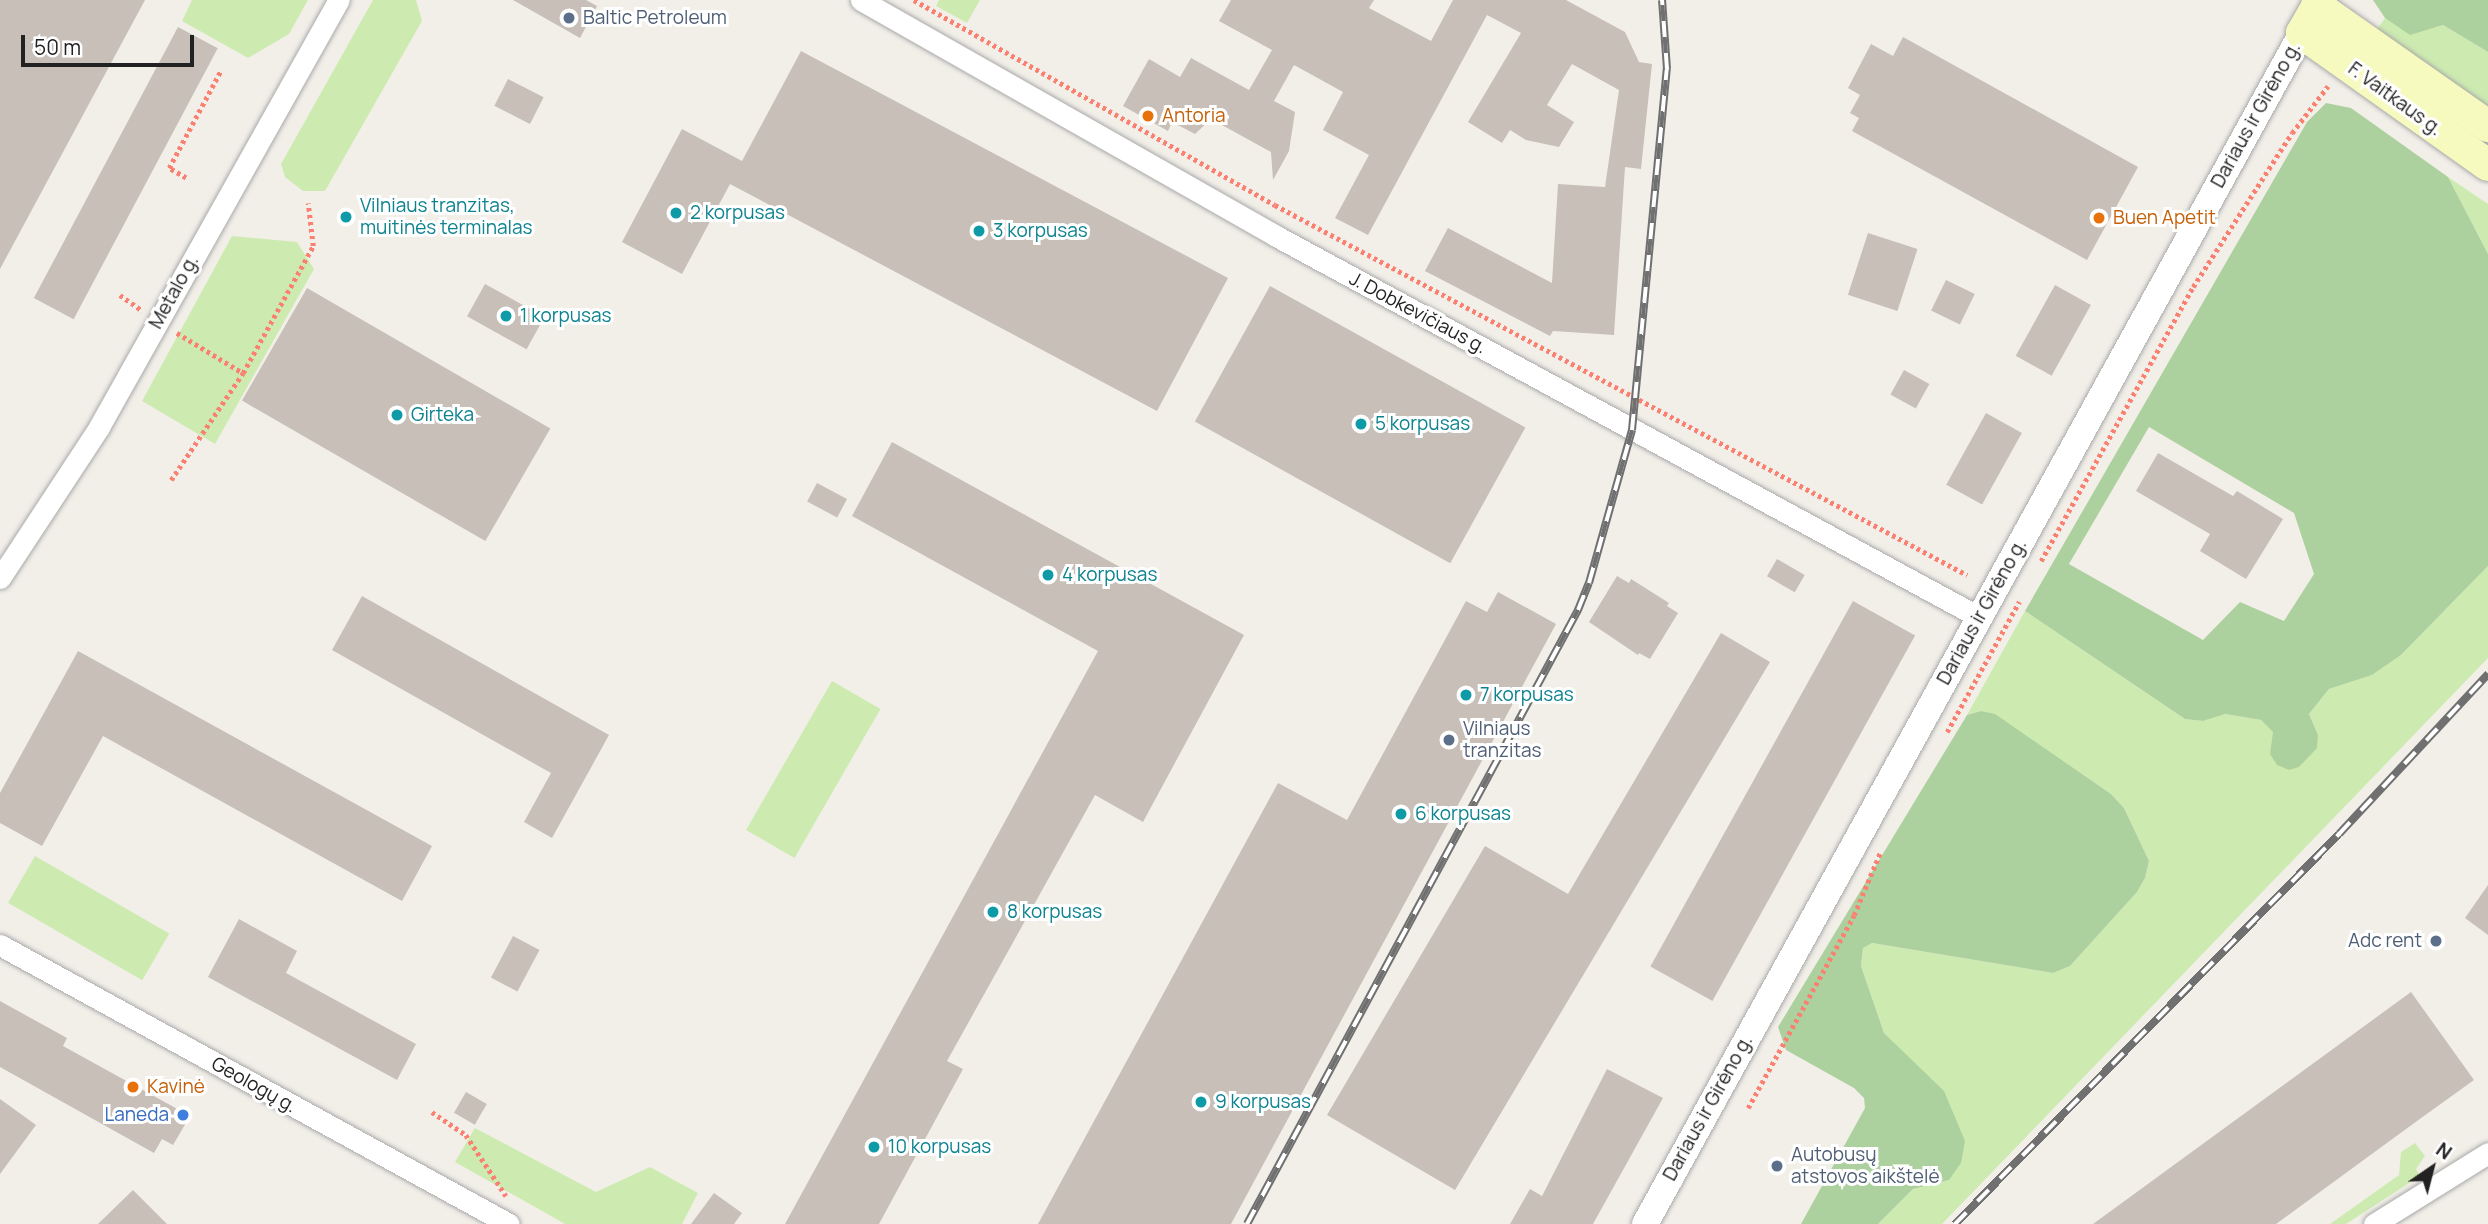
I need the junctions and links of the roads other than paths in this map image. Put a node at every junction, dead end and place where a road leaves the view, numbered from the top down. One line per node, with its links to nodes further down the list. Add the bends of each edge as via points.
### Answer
1 (339, 0): 6 (street, Metalo g., via 94,435)
2 (861, 0): 7 (street, J. Dobkevičiaus g., via 1354,280)
3 (2313, 13): 4 (main road, F. Vaitkaus g.); 5 (main road, F. Vaitkaus g.); 7 (street, Dariaus ir Girėno g.)
4 (2488, 126)
5 (2488, 166)
6 (0, 578)
7 (1979, 617): 11 (street, Dariaus ir Girėno g.)
8 (0, 945): 10 (street, Geologų g.)
9 (2488, 1153): 12 (street)
10 (509, 1224)
11 (1645, 1224)
12 (2374, 1224)

